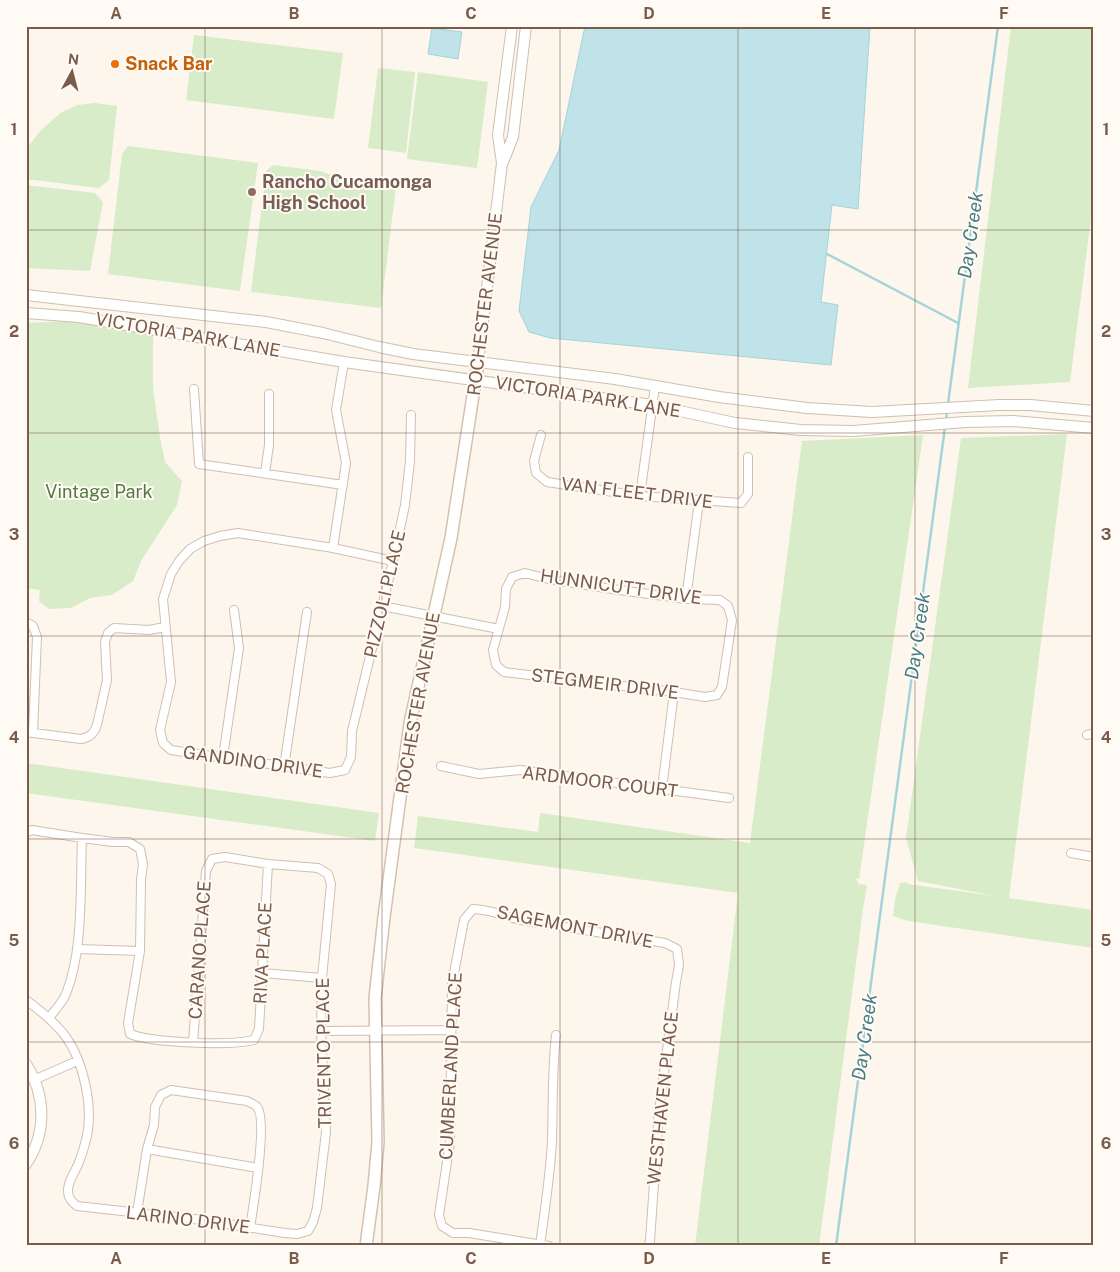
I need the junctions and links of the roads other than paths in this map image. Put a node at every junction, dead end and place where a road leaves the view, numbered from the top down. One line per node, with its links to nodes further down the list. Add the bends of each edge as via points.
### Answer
1 (512, 26): 3 (street, ROCHESTER AVENUE, via 498,135)
2 (526, 26): 3 (street, ROCHESTER AVENUE, via 513,137)
3 (502, 163): 7 (street, ROCHESTER AVENUE)
4 (26, 295): 7 (street, VICTORIA PARK LANE, via 266,322 412,354)
5 (26, 313): 6 (street, VICTORIA PARK LANE, via 79,317)
6 (344, 362): 8 (street, VICTORIA PARK LANE); 19 (street, via 336,410 346,463)
7 (478, 362): 8 (main road, ROCHESTER AVENUE); 9 (street, VICTORIA PARK LANE)
8 (476, 380): 12 (street, VICTORIA PARK LANE); 28 (main road, ROCHESTER AVENUE, via 451,538)
9 (655, 386): 12 (street); 13 (street, VICTORIA PARK LANE, via 828,410 872,412 1022,405)
10 (194, 389): 18 (street, via 199,464)
11 (269, 394): 18 (street, via 269,445)
12 (652, 405): 15 (street, VICTORIA PARK LANE, via 735,423 801,430 853,431 1013,421); 20 (street)
13 (1094, 411)
14 (411, 415): 23 (street, PIZZOLI PLACE, via 405,505)
15 (1094, 428)
16 (541, 435): 20 (street, VAN FLEET DRIVE, via 534,462 536,473 547,482)
17 (748, 457): 21 (street, VAN FLEET DRIVE, via 748,494 741,503)
18 (265, 473): 19 (street)
19 (343, 485): 22 (street)
20 (640, 496): 21 (street, VAN FLEET DRIVE)
21 (699, 501): 24 (street)
22 (333, 548): 23 (street); 30 (street, via 238,533 204,541 190,550 170,574 163,599)
23 (393, 561): 25 (street, PIZZOLI PLACE)
24 (686, 599): 31 (street, HUNNICUTT DRIVE, via 548,579 525,572 512,577 506,589); 33 (street, HUNNICUTT DRIVE, via 720,600 728,606 732,620 726,671)
25 (382, 606): 28 (street); 38 (street, PIZZOLI PLACE, via 352,731 351,757)
26 (234, 610): 35 (street, via 239,648)
27 (307, 612): 37 (street)
28 (433, 617): 31 (street); 54 (main road, ROCHESTER AVENUE, via 410,723 379,958)
29 (30, 624): 34 (street, via 37,637)
30 (165, 627): 34 (street, via 149,630 114,628 108,633 105,642 107,680 94,732 89,737 81,739); 35 (street, GANDINO DRIVE, via 171,682 160,730 163,743 171,750)
31 (499, 629): 32 (street, STEGMEIR DRIVE, via 494,650 496,665 504,672)
32 (674, 692): 33 (street, STEGMEIR DRIVE, via 705,697); 39 (street)
33 (716, 695)
34 (30, 732)
35 (223, 758): 37 (street, GANDINO DRIVE)
36 (441, 766): 39 (street, ARDMOOR COURT, via 479,774 520,770)
37 (284, 767): 38 (street, GANDINO DRIVE, via 330,773)
38 (345, 770)
39 (662, 789): 40 (street, ARDMOOR COURT)
40 (729, 798)
41 (26, 833): 42 (street, via 32,830)
42 (82, 838): 47 (street); 49 (street, via 129,842 140,849 144,864)
43 (1071, 853): 44 (street)
44 (1094, 857)
45 (268, 864): 50 (street, RIVA PLACE); 51 (street, TRIVENTO PLACE, via 318,868 328,874 331,884); 58 (street, CARANO PLACE, via 225,857 212,860 206,870)
46 (473, 909): 48 (street, SAGEMONT DRIVE, via 665,944); 55 (street, CUMBERLAND PLACE, via 464,920 460,938 452,984)
47 (77, 949): 49 (street); 53 (street, via 64,998)
48 (677, 949): 71 (street, WESTHAVEN PLACE, via 679,966 659,1110)
49 (140, 951): 58 (street, via 128,1023 130,1034 139,1038)
50 (262, 973): 51 (street); 58 (street, RIVA PLACE, via 259,1029 254,1040 240,1043)
51 (322, 978): 56 (street, TRIVENTO PLACE)
52 (26, 1000): 53 (street)
53 (49, 1018): 59 (street, via 67,1038)
54 (375, 1030): 55 (street); 56 (street); 69 (main road, ROCHESTER AVENUE, via 378,1142)
55 (451, 1030): 68 (street, CUMBERLAND PLACE, via 450,1142 439,1215 442,1226 452,1233)
56 (321, 1031): 67 (street, TRIVENTO PLACE, via 326,1132 317,1208)
57 (556, 1035): 68 (street, via 552,1140)
58 (193, 1042)
59 (77, 1061): 61 (street); 65 (street, LARINO DRIVE, via 89,1100 87,1138 69,1184 69,1200 88,1209)
60 (26, 1064): 61 (street)
61 (36, 1079): 63 (street, via 42,1107 40,1130)
62 (147, 1149): 64 (street); 64 (street, via 155,1107 162,1094 171,1090 247,1101 258,1107 261,1116); 65 (street)
63 (26, 1164)
64 (258, 1168): 66 (street)
65 (137, 1213): 66 (street, LARINO DRIVE)
66 (250, 1228): 67 (street, LARINO DRIVE, via 297,1234)
67 (308, 1231)
68 (540, 1245): 70 (street)
69 (366, 1246)
70 (549, 1246)
71 (648, 1246)

